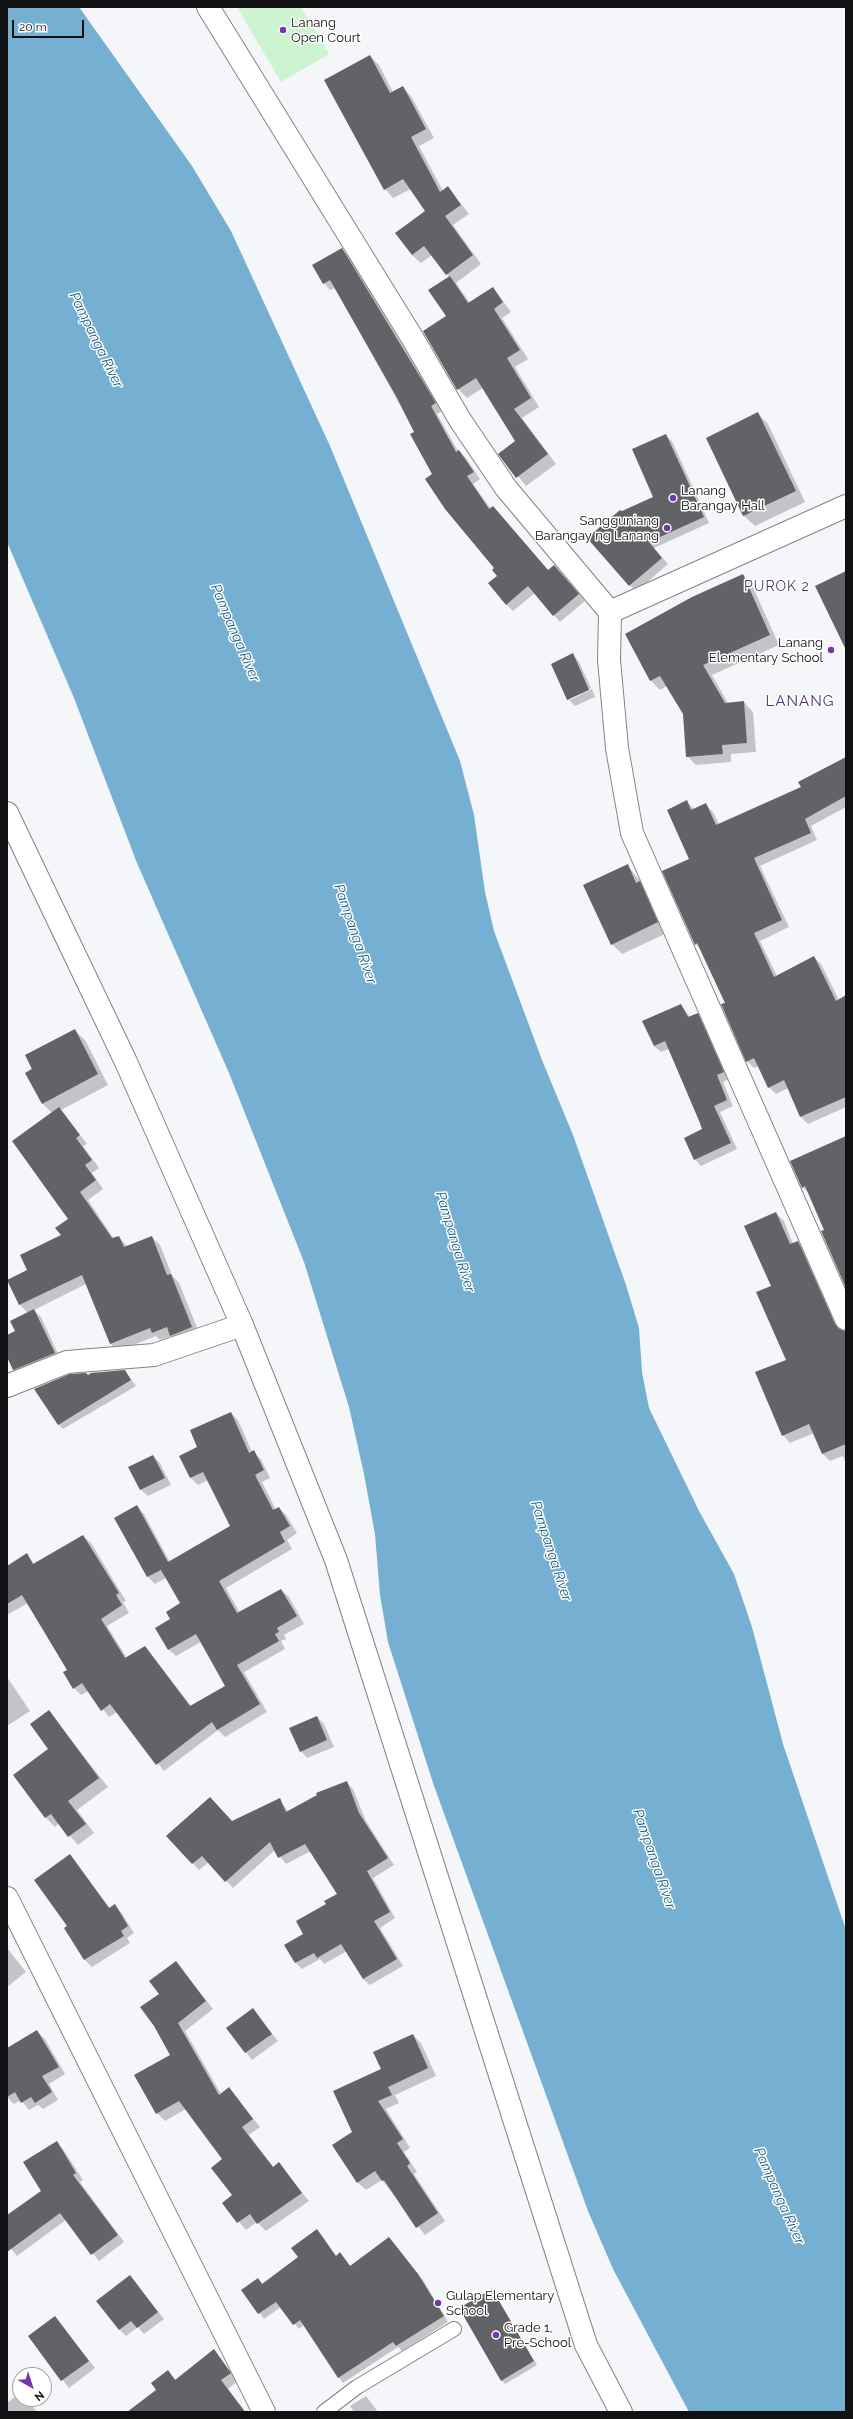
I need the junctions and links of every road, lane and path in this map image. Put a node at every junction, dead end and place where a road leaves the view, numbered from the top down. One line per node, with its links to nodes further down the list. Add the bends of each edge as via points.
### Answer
1 (208, 7): 3 (street, via 413,339 460,420 506,488)
2 (846, 506): 3 (street)
3 (610, 612): 5 (street, via 609,660 617,748 632,833)
4 (7, 813): 6 (street, via 126,1062)
5 (846, 1319)
6 (242, 1325): 7 (street, via 154,1355 67,1362); 12 (street, via 336,1560 586,2345)
7 (7, 1386)
8 (7, 1898): 10 (street)
9 (454, 2329): 11 (lane, via 357,2387)
10 (264, 2412)
11 (324, 2412)
12 (622, 2412)

